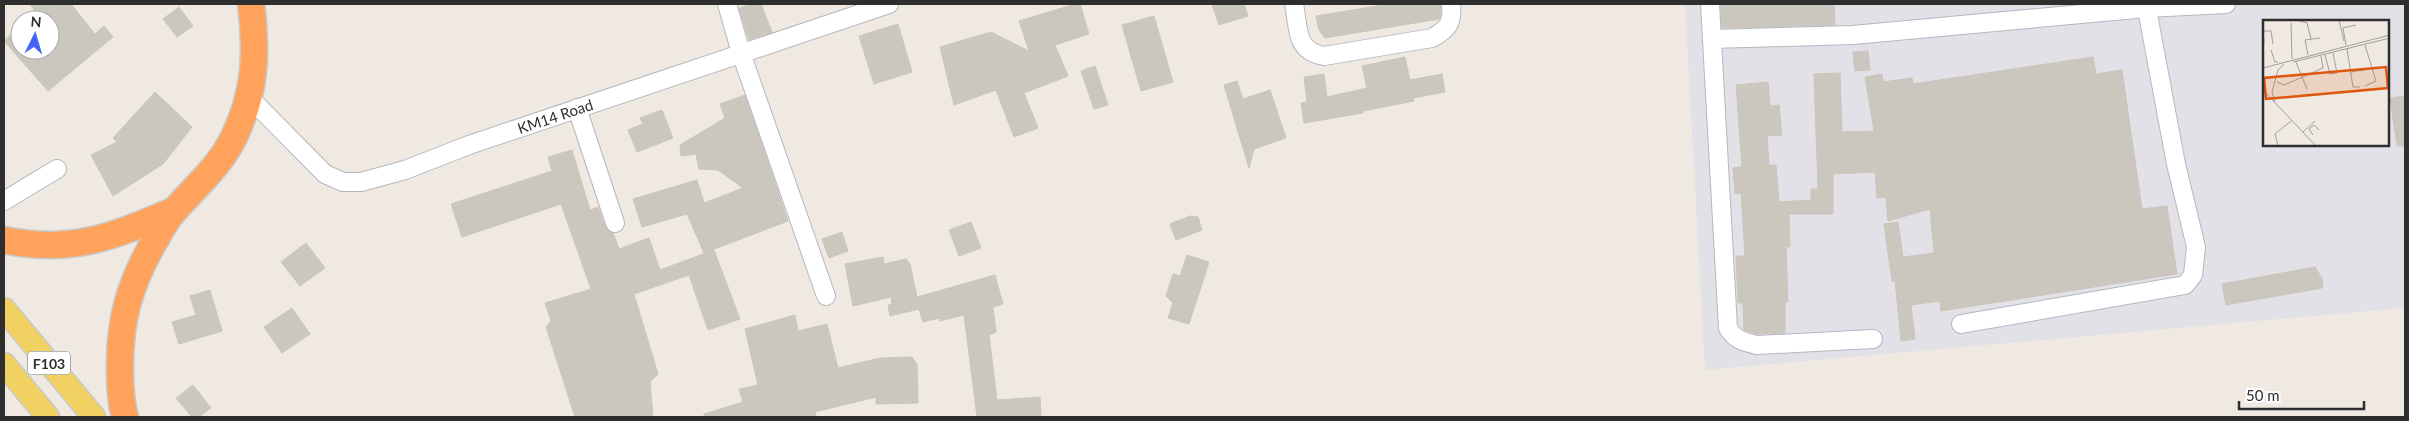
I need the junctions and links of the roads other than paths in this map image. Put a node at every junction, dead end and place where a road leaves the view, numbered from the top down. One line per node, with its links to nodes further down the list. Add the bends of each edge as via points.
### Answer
1 (251, 4): 11 (highway, via 256,42)
2 (727, 4): 10 (street)
3 (889, 4): 10 (street, KM14 Road)
4 (1294, 4): 5 (street, via 1302,44 1310,54 1324,56 1432,38 1446,30)
5 (1452, 4)
6 (1710, 4): 9 (street)
7 (2226, 4): 8 (street)
8 (2146, 6): 9 (street, via 1853,35); 20 (street, via 2176,164 2196,246 2196,262 2190,281 2185,286)
9 (1712, 39): 21 (street, via 1728,328 1740,341 1757,345)
10 (742, 53): 12 (street, KM14 Road); 18 (street)
11 (250, 97): 12 (street, KM14 Road, via 325,174 343,182 362,182 405,170); 15 (highway, via 234,137 219,161)
12 (577, 108): 16 (street)
13 (58, 169): 14 (street)
14 (4, 201)
15 (173, 211): 17 (highway, via 112,234 66,246 33,246); 25 (highway, via 142,264 130,291 123,321 120,383)
16 (615, 223)
17 (4, 240)
18 (826, 296)
19 (4, 309): 24 (main road, F103)
20 (1961, 324)
21 (1874, 339)
22 (4, 364): 23 (main road, F103)
23 (48, 417)
24 (94, 417)
25 (125, 417)

